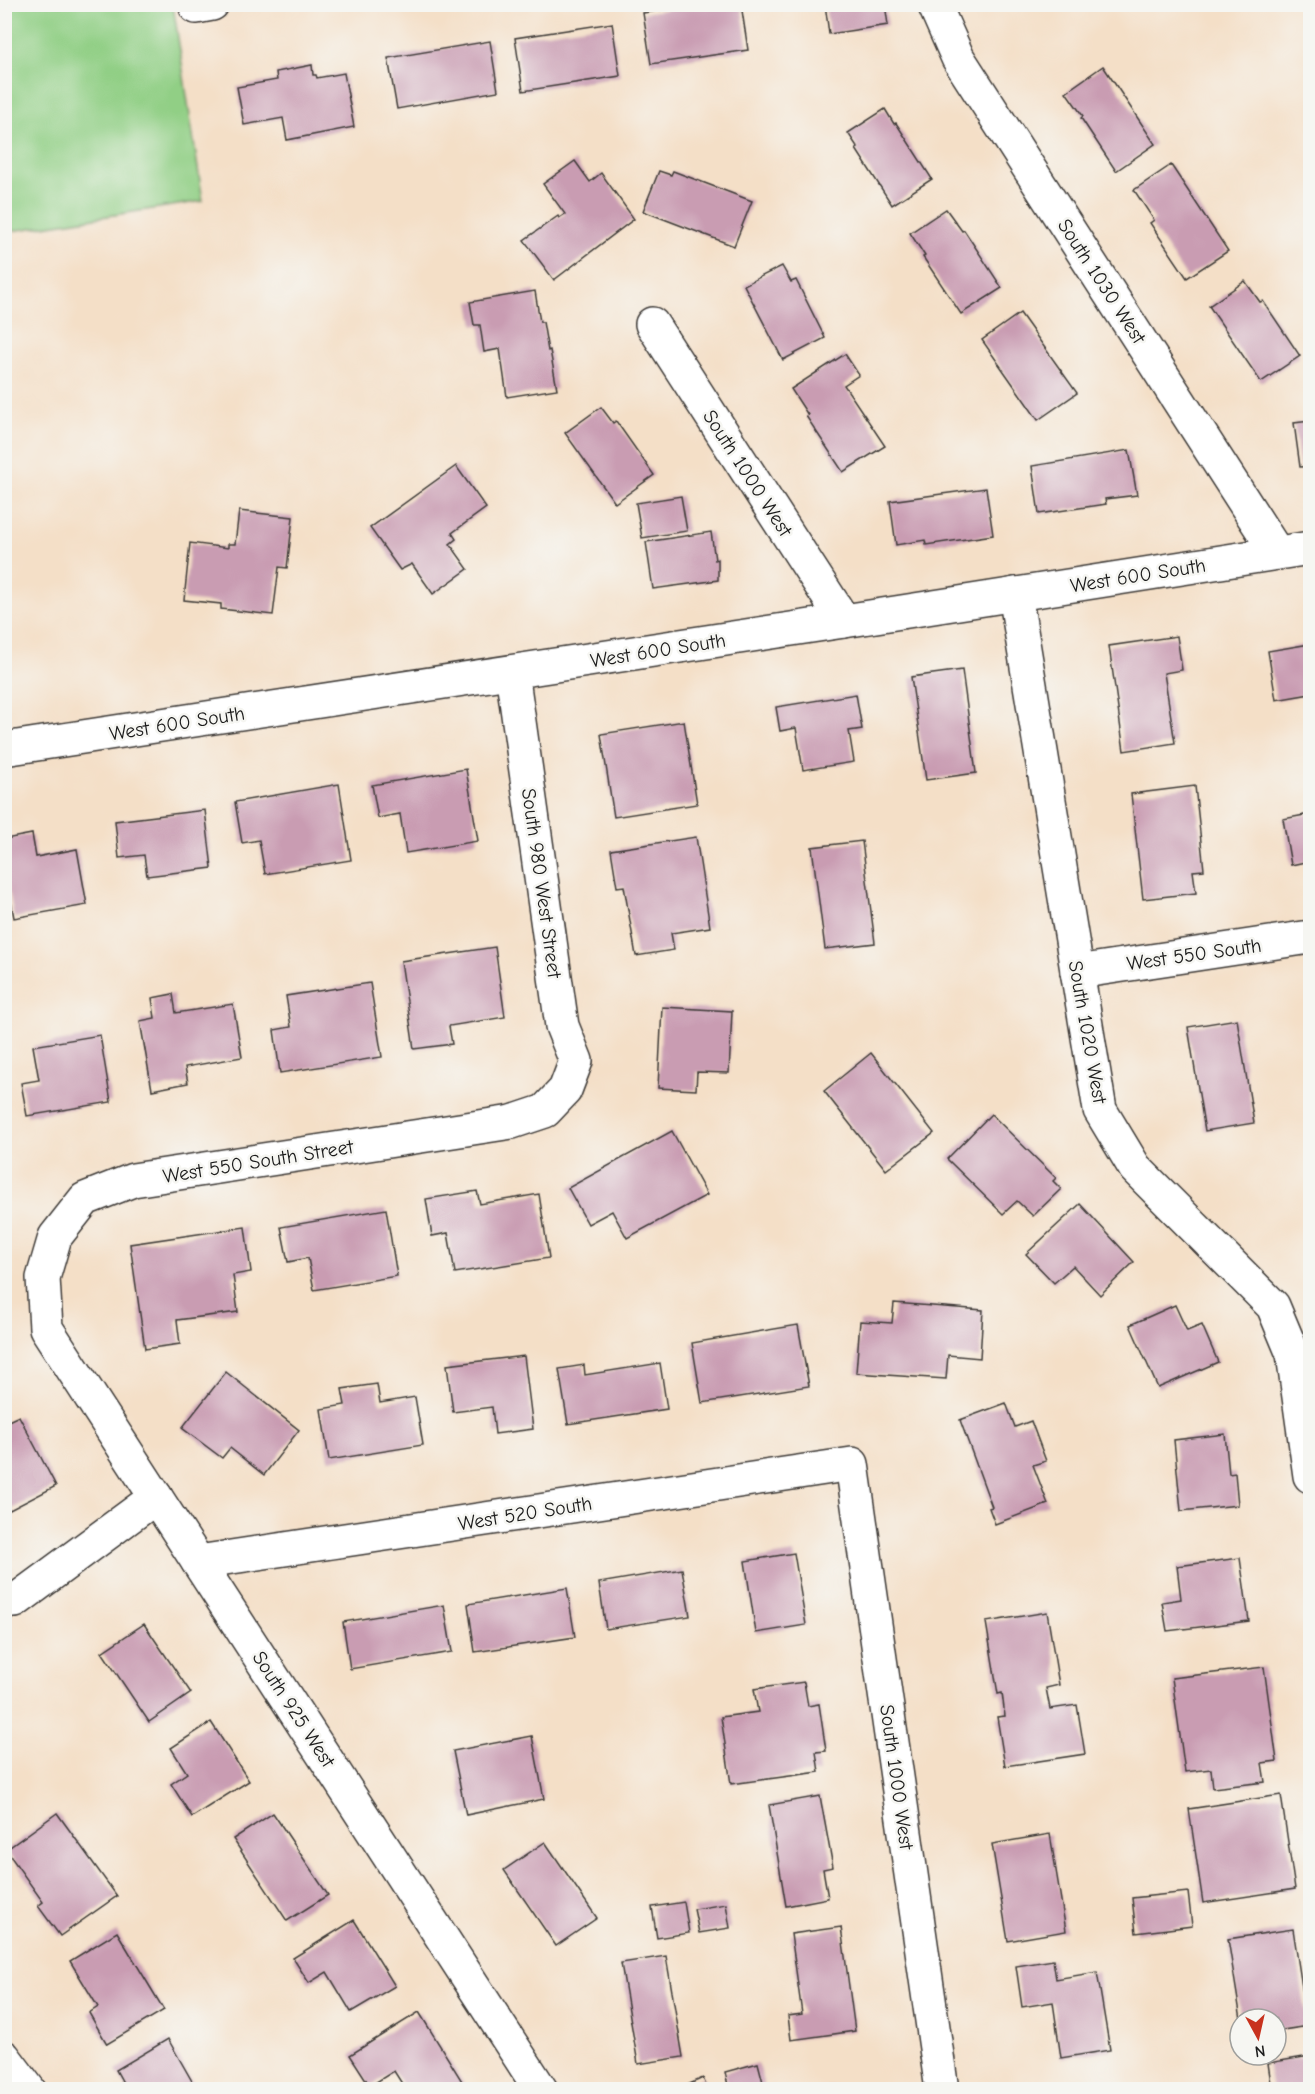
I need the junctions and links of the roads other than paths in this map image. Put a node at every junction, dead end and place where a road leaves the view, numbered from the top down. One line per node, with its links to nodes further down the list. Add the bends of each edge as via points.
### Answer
1 (934, 4): 4 (street, South 1030 West, via 958,58)
2 (652, 324): 6 (street, South 1000 West)
3 (1311, 548): 4 (street, West 600 South)
4 (1277, 553): 5 (street, West 600 South)
5 (1015, 594): 6 (street, West 600 South); 10 (street, South 1020 West)
6 (844, 621): 7 (street, West 600 South)
7 (512, 672): 8 (street, West 600 South); 11 (street, South 980 West Street, via 562,1026 576,1061)
8 (4, 749)
9 (1311, 937): 10 (street, West 550 South)
10 (1077, 972): 14 (street, South 1020 West, via 1100,1110 1135,1168 1273,1306 1293,1354)
11 (565, 1090): 12 (street, West 550 South Street, via 544,1111 512,1122 133,1180 85,1199 55,1236 43,1278)
12 (46, 1328): 15 (street, South 925 West)
13 (852, 1464): 16 (street, West 520 South); 21 (street, South 1000 West)
14 (1311, 1476)
15 (156, 1497): 16 (street, South 925 West); 17 (street)
16 (198, 1562): 20 (street, South 925 West)
17 (15, 1601)
18 (4, 2057): 19 (street)
19 (29, 2090)
20 (542, 2090)
21 (942, 2090)

